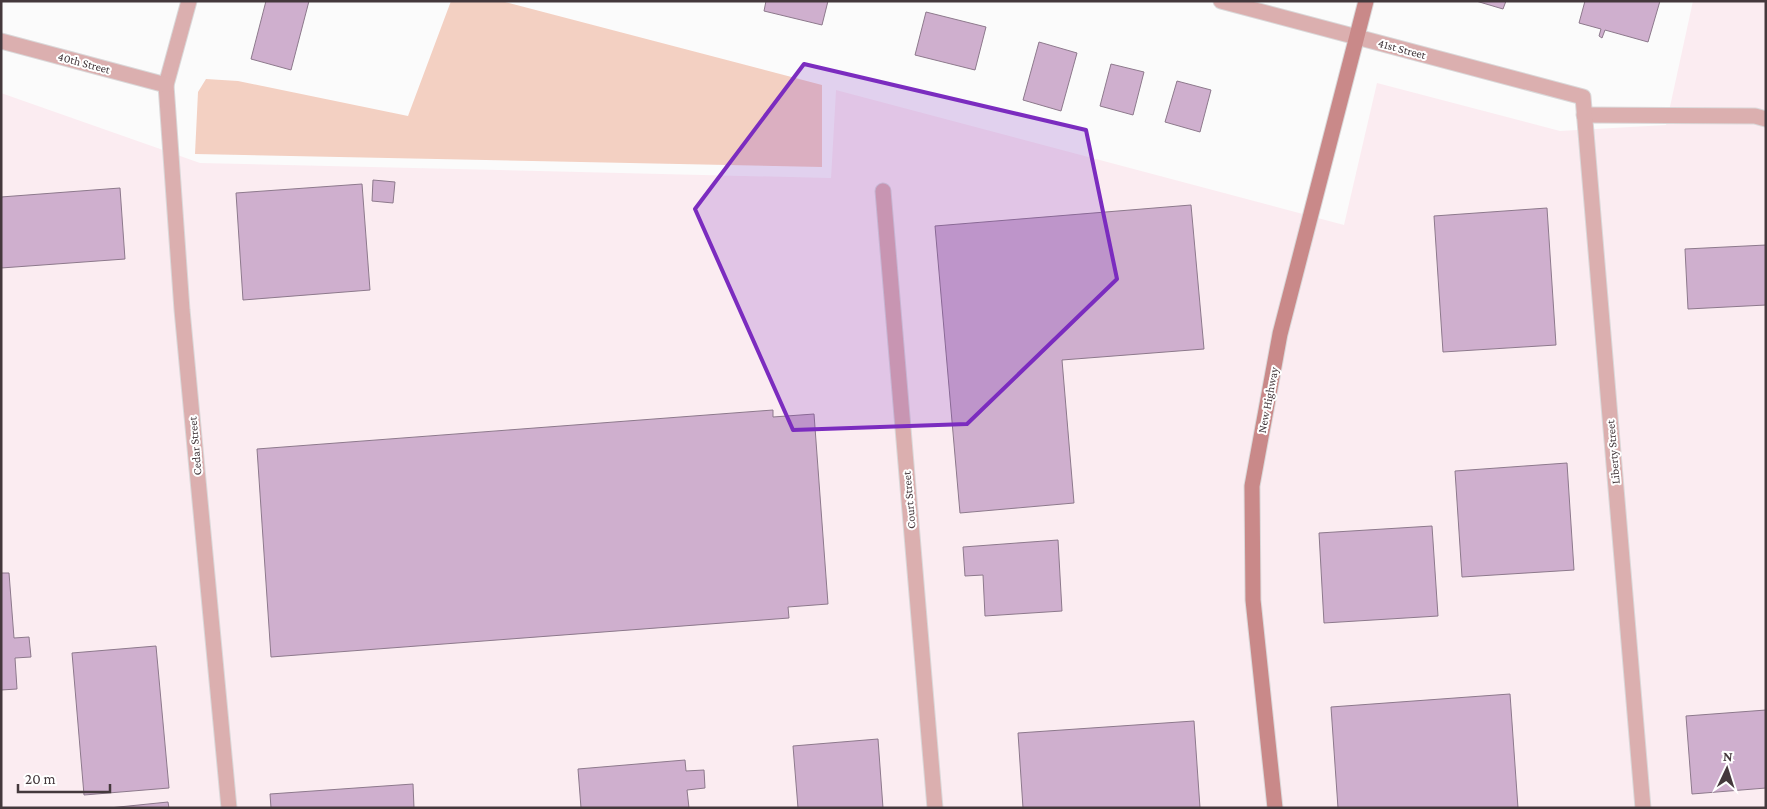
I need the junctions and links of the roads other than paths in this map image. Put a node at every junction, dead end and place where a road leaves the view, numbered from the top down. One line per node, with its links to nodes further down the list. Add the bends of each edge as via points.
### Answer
1 (189, 1): 6 (street, Cedar Street)
2 (1221, 1): 4 (street, 41st Street)
3 (1366, 1): 4 (main road, New Highway)
4 (1357, 37): 7 (street, 41st Street); 13 (main road, New Highway, via 1280,334 1252,486 1254,600)
5 (1, 41): 6 (street, 40th Street)
6 (166, 84): 11 (street, Cedar Street, via 182,310)
7 (1583, 97): 8 (street, Liberty Street)
8 (1584, 115): 9 (street, via 1755,116); 14 (street, Liberty Street)
9 (1766, 119)
10 (883, 191): 12 (street, Court Street)
11 (229, 808)
12 (935, 808)
13 (1275, 808)
14 (1643, 808)

